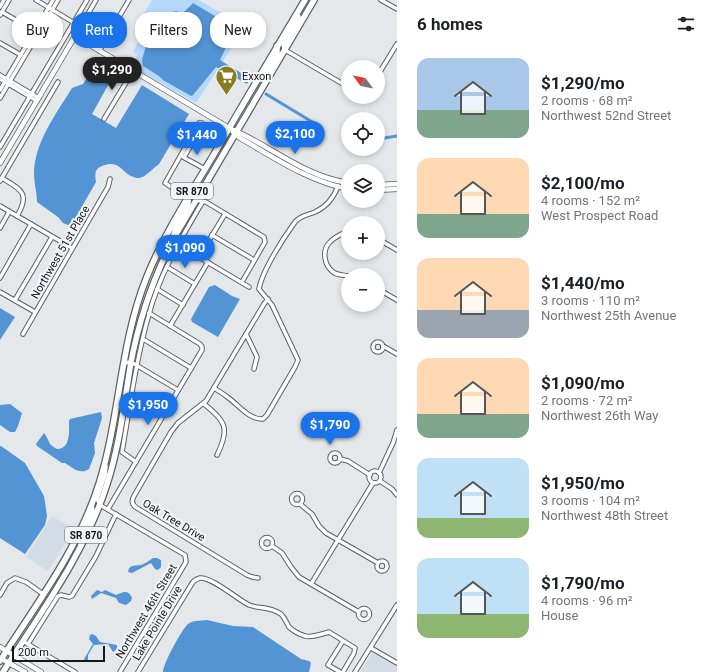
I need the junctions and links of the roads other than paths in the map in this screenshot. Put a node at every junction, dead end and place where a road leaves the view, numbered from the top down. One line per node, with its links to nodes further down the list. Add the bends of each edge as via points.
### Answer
1 (4, 0): 12 (street)
2 (9, 0): 19 (street)
3 (36, 0): 14 (street)
4 (53, 0): 14 (street)
5 (58, 0): 14 (street)
6 (87, 0): 17 (street)
7 (96, 0): 18 (street)
8 (129, 0): 29 (street)
9 (304, 0): 13 (highway, SR 870)
10 (314, 0): 30 (highway, SR 870)
11 (381, 0): 15 (street)
12 (0, 7)
13 (300, 7): 26 (highway, SR 870); 30 (highway, via 299,15 284,44)
14 (50, 9): 16 (street); 21 (street); 36 (street)
15 (397, 9)
16 (48, 12)
17 (80, 12)
18 (89, 12)
19 (1, 13): 20 (street)
20 (12, 19)
21 (71, 20)
22 (71, 27): 43 (street)
23 (0, 43): 31 (street)
24 (71, 43): 39 (main road)
25 (397, 44): 32 (street)
26 (277, 46): 42 (highway, via 277,54); 47 (highway, SR 870)
27 (24, 48): 31 (street)
28 (96, 48): 29 (main road)
29 (99, 50): 33 (main road)
30 (285, 50): 38 (street); 42 (highway, SR 870)
31 (20, 55): 36 (street)
32 (385, 64)
33 (134, 71): 46 (street); 47 (main road)
34 (0, 75): 36 (street)
35 (0, 79): 36 (street)
36 (8, 81): 41 (street); 43 (street); 44 (street)
37 (58, 82): 40 (street)
38 (341, 83)
39 (47, 84): 40 (street); 45 (main road)
40 (54, 88): 53 (street)
41 (0, 90)
42 (260, 93): 48 (highway, SR 870)
43 (31, 95): 45 (street); 49 (street)
44 (0, 98)
45 (38, 99): 51 (main road)
46 (104, 120)
47 (229, 128): 48 (main road); 52 (highway, SR 870)
48 (236, 133): 55 (main road, via 301,173 320,181); 63 (highway, SR 870)
49 (0, 147)
50 (182, 156): 50 (street, via 203,126 202,123 199,123); 52 (street); 62 (street, via 165,183)
51 (0, 163)
52 (205, 170): 62 (highway, SR 870)
53 (1, 179): 68 (street, via 19,188 23,194 23,204)
54 (110, 179): 77 (street, Northwest 51st Place, via 108,187)
55 (338, 184): 56 (main road); 58 (main road); 91 (street, via 327,204 295,222 264,273 259,289)
56 (341, 184)
57 (397, 184): 59 (main road)
58 (341, 185)
59 (385, 185)
60 (397, 189): 61 (main road)
61 (385, 190)
62 (188, 198): 75 (highway, via 188,206 176,228); 104 (highway, SR 870, via 166,236 146,280)
63 (197, 200): 64 (street); 75 (highway, SR 870)
64 (203, 201): 67 (street); 76 (street)
65 (0, 206): 66 (street)
66 (10, 212): 68 (street); 70 (street)
67 (225, 214): 72 (street); 80 (street, via 266,239)
68 (17, 216): 69 (street)
69 (31, 224): 73 (street); 84 (street)
70 (0, 228)
71 (341, 234): 83 (street, via 328,244 324,257 334,272)
72 (212, 235): 79 (street); 80 (street)
73 (52, 237): 77 (street); 92 (street)
74 (385, 243): 78 (street)
75 (172, 244): 76 (street); 103 (highway, SR 870, via 147,301)
76 (178, 245): 79 (street); 82 (street)
77 (72, 248): 95 (street, Northwest 51st Place)
78 (397, 250)
79 (199, 257): 81 (street)
80 (254, 260): 85 (street)
81 (208, 262): 85 (street); 86 (street)
82 (167, 267): 86 (street); 88 (street)
83 (341, 274)
84 (0, 278)
85 (242, 282): 87 (street)
86 (195, 284): 94 (street)
87 (249, 287)
88 (157, 289): 94 (street); 96 (street)
89 (0, 292): 92 (street)
90 (385, 293): 93 (street)
91 (268, 299): 99 (street, Oak Tree Drive); 108 (street, via 298,360 267,415 262,419 256,418)
92 (15, 300): 95 (street)
93 (397, 300)
94 (183, 304): 97 (street)
95 (35, 312): 98 (street, Northwest 51st Place)
96 (149, 313): 97 (street); 100 (street)
97 (170, 326): 106 (street, via 202,347)
98 (23, 334)
99 (246, 334): 107 (street, via 257,357); 108 (street, Oak Tree Drive)
100 (143, 339): 105 (street); 106 (street)
101 (383, 346): 102 (street)
102 (397, 354)
103 (131, 362): 104 (street); 105 (street); 123 (highway, SR 870, via 119,440)
104 (123, 363): 113 (highway, SR 870)
105 (137, 366): 109 (street); 115 (street, via 122,452)
106 (191, 368): 109 (street)
107 (254, 369)
108 (214, 388): 110 (street, Oak Tree Drive)
109 (178, 390): 115 (street)
110 (204, 404): 112 (street, via 224,424 224,438); 130 (street, Oak Tree Drive, via 173,429 132,502 137,508 247,575)
111 (397, 430): 116 (street)
112 (217, 455)
113 (107, 456): 121 (highway, SR 870); 123 (street, via 105,476 97,499)
114 (340, 459): 117 (street)
115 (136, 462): 124 (street)
116 (378, 472): 117 (street); 118 (street, via 381,476)
117 (370, 475): 119 (street)
118 (380, 481): 119 (street); 120 (street)
119 (372, 483): 126 (street)
120 (397, 495)
121 (92, 502): 128 (street, via 93,510); 132 (highway, SR 870, via 71,547)
122 (300, 504): 126 (street, via 312,514 326,533)
123 (100, 505): 124 (street); 128 (highway, SR 870)
124 (108, 509): 125 (street)
125 (116, 514): 137 (street, via 96,556 72,596 58,596); 149 (street, Northwest 46th Street, via 186,558 186,562)
126 (338, 539): 129 (street); 131 (street)
127 (272, 546): 131 (street, via 282,553 299,577)
128 (78, 551): 137 (highway, SR 870)
129 (378, 563)
130 (258, 578)
131 (311, 584): 135 (street)
132 (43, 594): 133 (street, via 15,578 8,583); 140 (highway, SR 870)
133 (0, 596)
134 (397, 604): 139 (street)
135 (359, 612)
136 (343, 640): 150 (street, Lake Pointe Drive, via 329,632 303,636 289,627 286,620 277,612 250,605 209,580 200,578 191,585); 151 (street, Lake Pointe Drive, via 355,648); 151 (street, via 328,664)
137 (25, 642): 141 (highway, SR 870); 148 (street)
138 (0, 647): 140 (main road)
139 (371, 648): 144 (street); 152 (street)
140 (6, 651): 141 (main road); 142 (highway, SR 870)
141 (14, 655): 143 (highway, SR 870); 147 (main road)
142 (0, 659): 143 (main road)
143 (9, 663): 145 (highway, SR 870); 146 (main road)
144 (397, 663)
145 (3, 672)
146 (25, 672)
147 (41, 672)
148 (75, 672)
149 (120, 672)
150 (138, 672)
151 (341, 672)
152 (356, 672)

